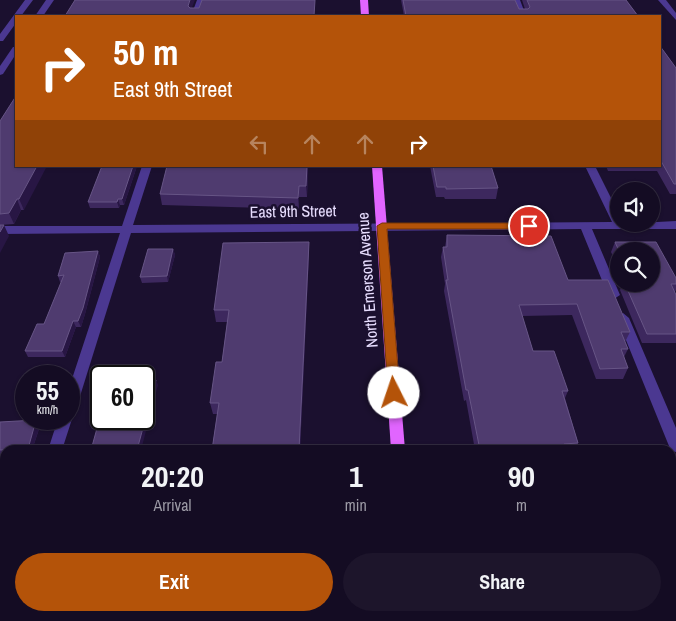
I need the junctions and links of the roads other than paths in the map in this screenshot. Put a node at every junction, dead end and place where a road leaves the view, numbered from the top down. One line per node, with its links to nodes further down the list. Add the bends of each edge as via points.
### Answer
1 (29, 0): 7 (street)
2 (50, 0): 8 (street)
3 (201, 0): 9 (street)
4 (364, 0): 10 (main road)
5 (516, 0): 11 (street)
6 (662, 0): 12 (street)
7 (18, 15)
8 (40, 15)
9 (196, 15)
10 (365, 15)
11 (522, 15)
12 (676, 18)
13 (15, 20): 14 (street)
14 (0, 40)
15 (15, 50): 16 (street)
16 (0, 72)
17 (147, 167): 26 (street)
18 (377, 167): 23 (main road, North Emerson Avenue)
19 (590, 167): 20 (street)
20 (610, 207)
21 (660, 225): 22 (street, East 9th Street)
22 (676, 225)
23 (382, 226): 24 (street, East 9th Street); 26 (street, East 9th Street); 31 (main road, North Emerson Avenue)
24 (585, 226): 25 (street, East 9th Street); 32 (street)
25 (610, 226)
26 (127, 229): 27 (street, East 9th Street); 28 (street)
27 (0, 230)
28 (80, 375)
29 (62, 430): 30 (street)
30 (57, 445)
31 (398, 445)
32 (676, 445)

